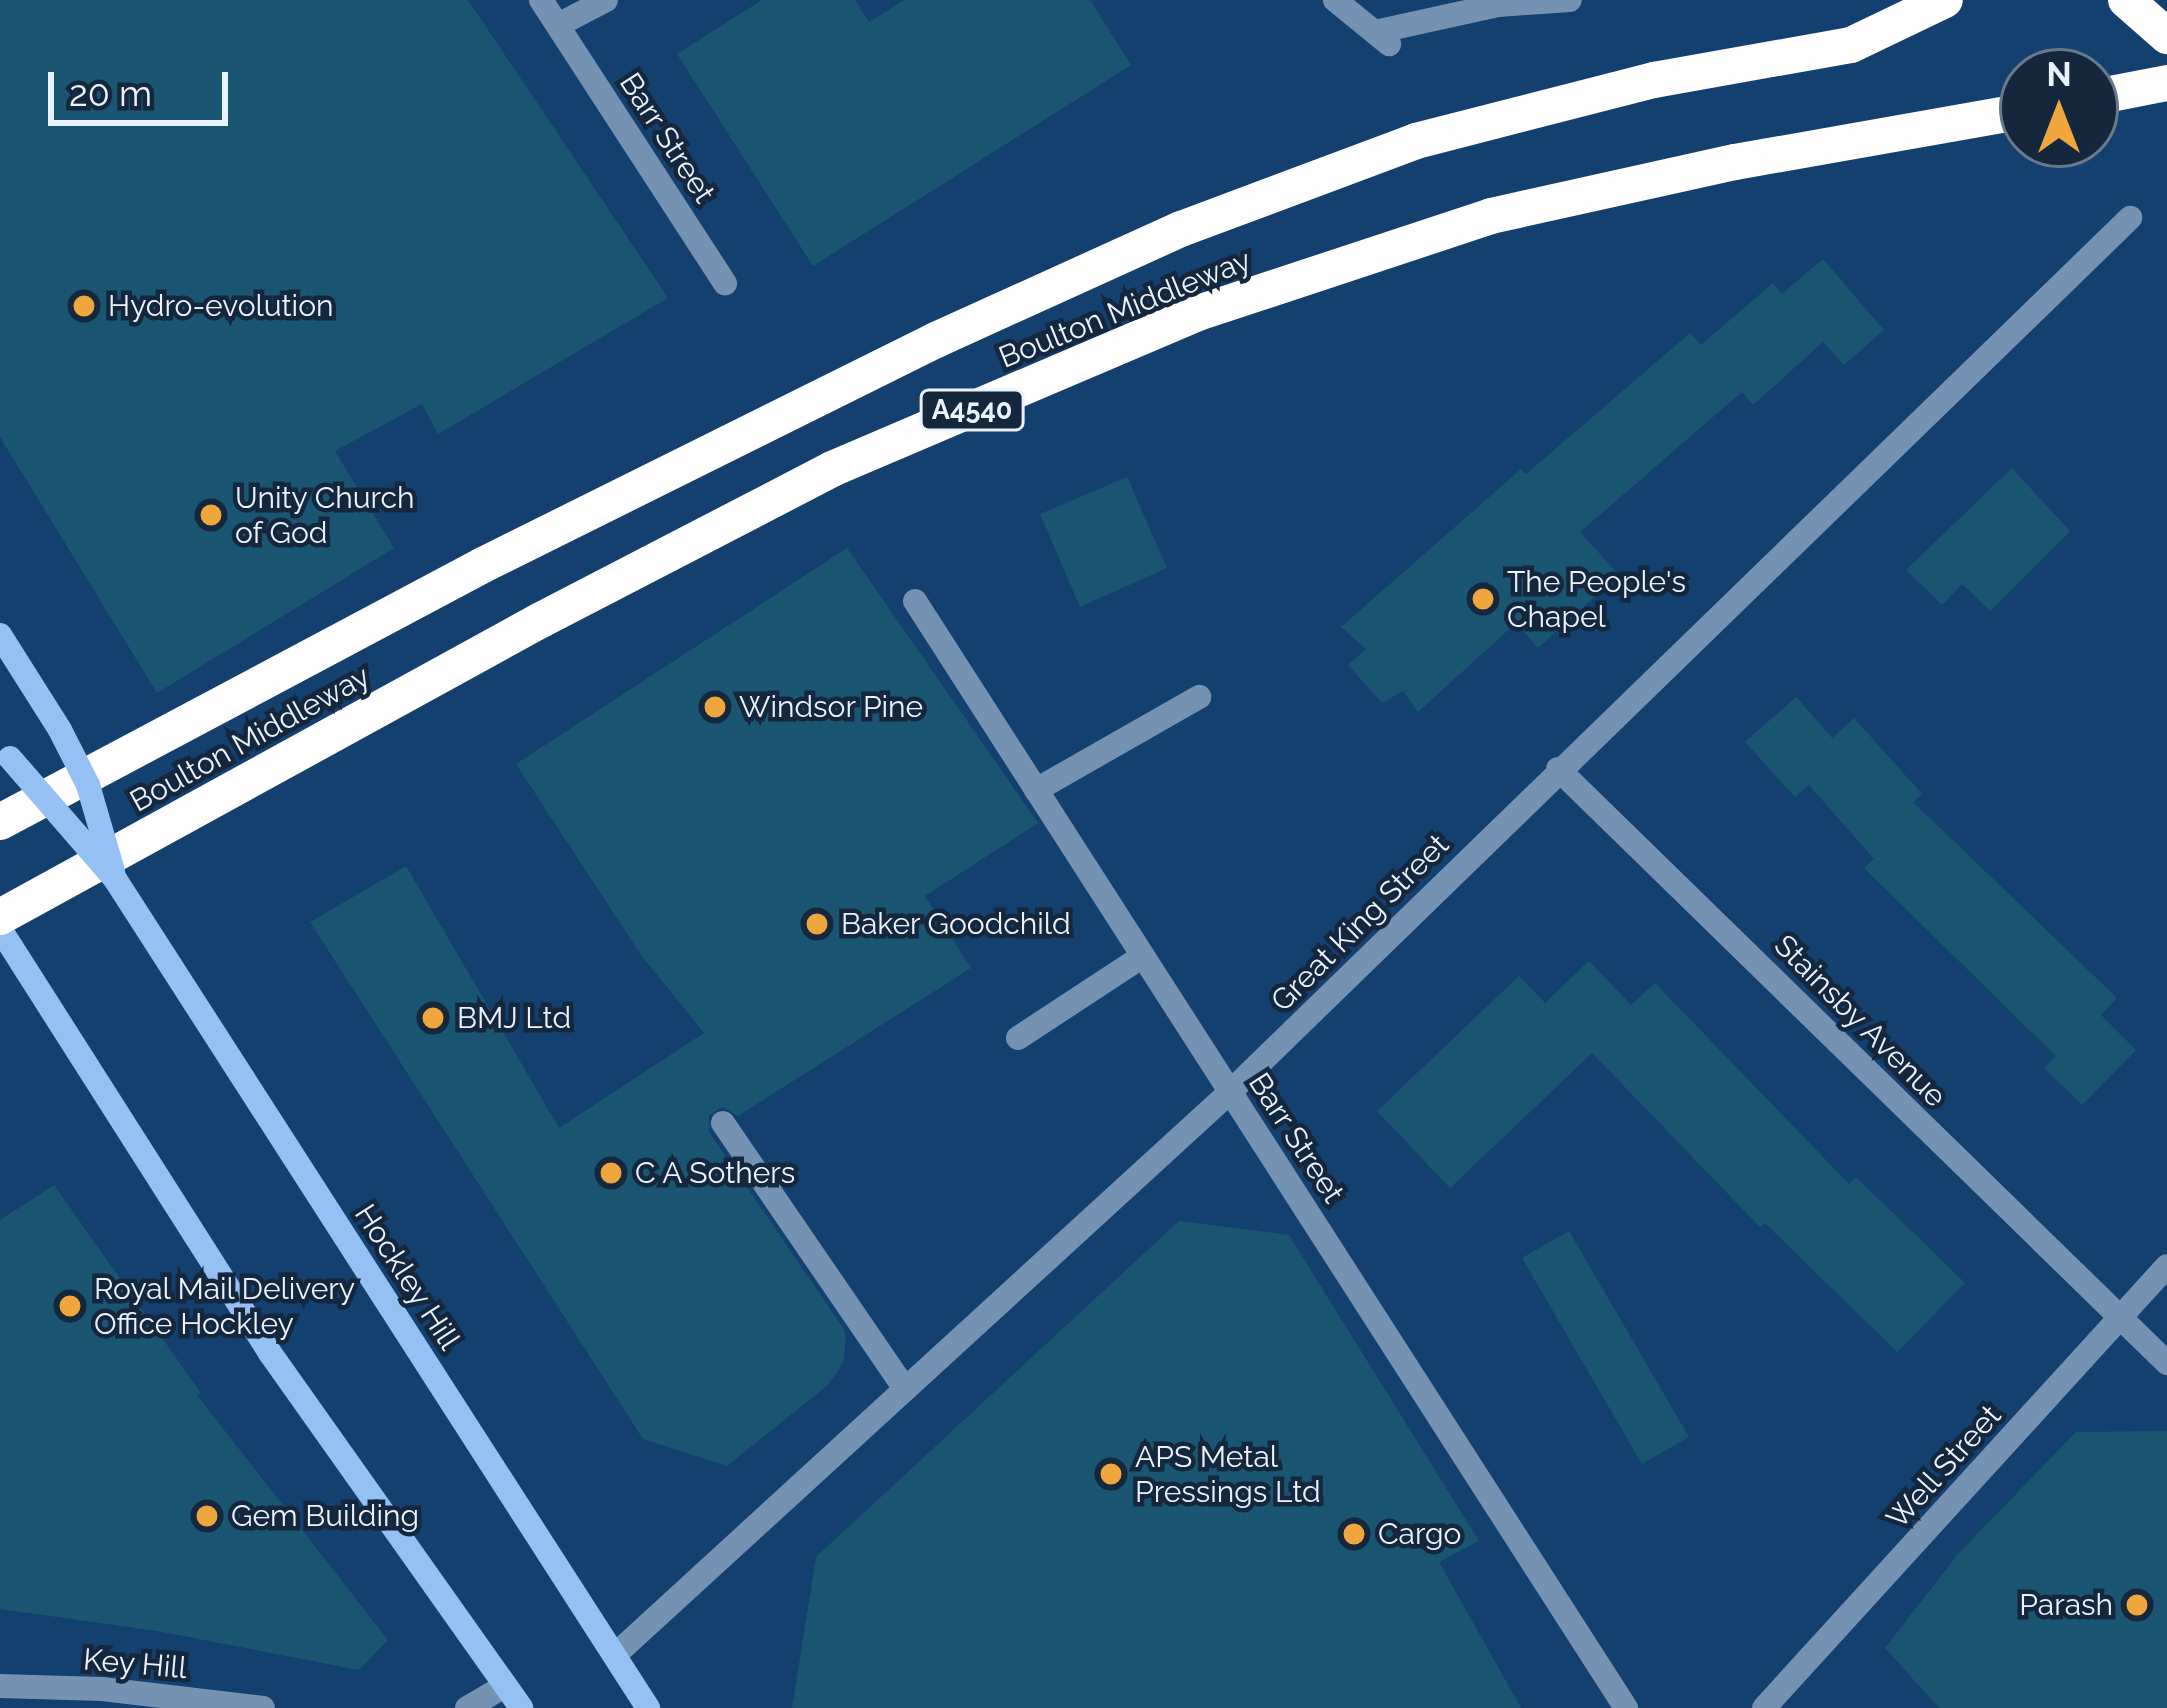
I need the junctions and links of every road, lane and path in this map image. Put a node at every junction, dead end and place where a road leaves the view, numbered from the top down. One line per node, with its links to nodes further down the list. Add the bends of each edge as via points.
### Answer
1 (541, 0): 8 (street, Barr Street)
2 (606, 0): 8 (street)
3 (1335, 0): 7 (street, via 1382,38)
4 (1945, 0): 21 (highway, Boulton Middleway / A4540, via 1851,45 1654,80 1438,135 1181,229 524,544)
5 (2126, 0): 9 (highway)
6 (1564, 1): 7 (street)
7 (1498, 2)
8 (557, 25): 14 (street, Barr Street)
9 (2167, 36)
10 (2167, 83): 11 (highway)
11 (2119, 92)
12 (1999, 115): 23 (highway, Boulton Middleway / A4540, via 1491,216 1198,313 832,470)
13 (2130, 218): 19 (street, Great King Street)
14 (725, 283)
15 (915, 601): 20 (street, Barr Street)
16 (0, 635): 22 (main road, bridge, via 88,785)
17 (1199, 697): 20 (street)
18 (5, 751): 22 (main road, bridge)
19 (1558, 770): 29 (street, Great King Street); 32 (street, Stainsby Avenue)
20 (1036, 790): 26 (street, Barr Street)
21 (0, 822)
22 (115, 879): 35 (main road, Hockley Hill)
23 (0, 917)
24 (0, 929): 27 (main road)
25 (0, 956): 27 (main road)
26 (1143, 956): 28 (street); 29 (street, Barr Street)
27 (35, 984): 37 (main road, via 270,1353)
28 (1018, 1038)
29 (1231, 1093): 34 (street, Great King Street); 43 (street, Barr Street)
30 (723, 1124): 34 (street)
31 (2167, 1266): 32 (street, Well Street)
32 (2120, 1317): 33 (street, Stainsby Avenue); 44 (street, Well Street)
33 (2167, 1364)
34 (905, 1388): 35 (street, Great King Street)
35 (616, 1654): 42 (main road, Hockley Hill)
36 (0, 1686): 38 (street, Key Hill)
37 (503, 1687): 40 (street); 41 (main road)
38 (97, 1698): 39 (street, Key Hill)
39 (263, 1708)
40 (466, 1708)
41 (521, 1708)
42 (648, 1708)
43 (1626, 1708)
44 (1765, 1708)

